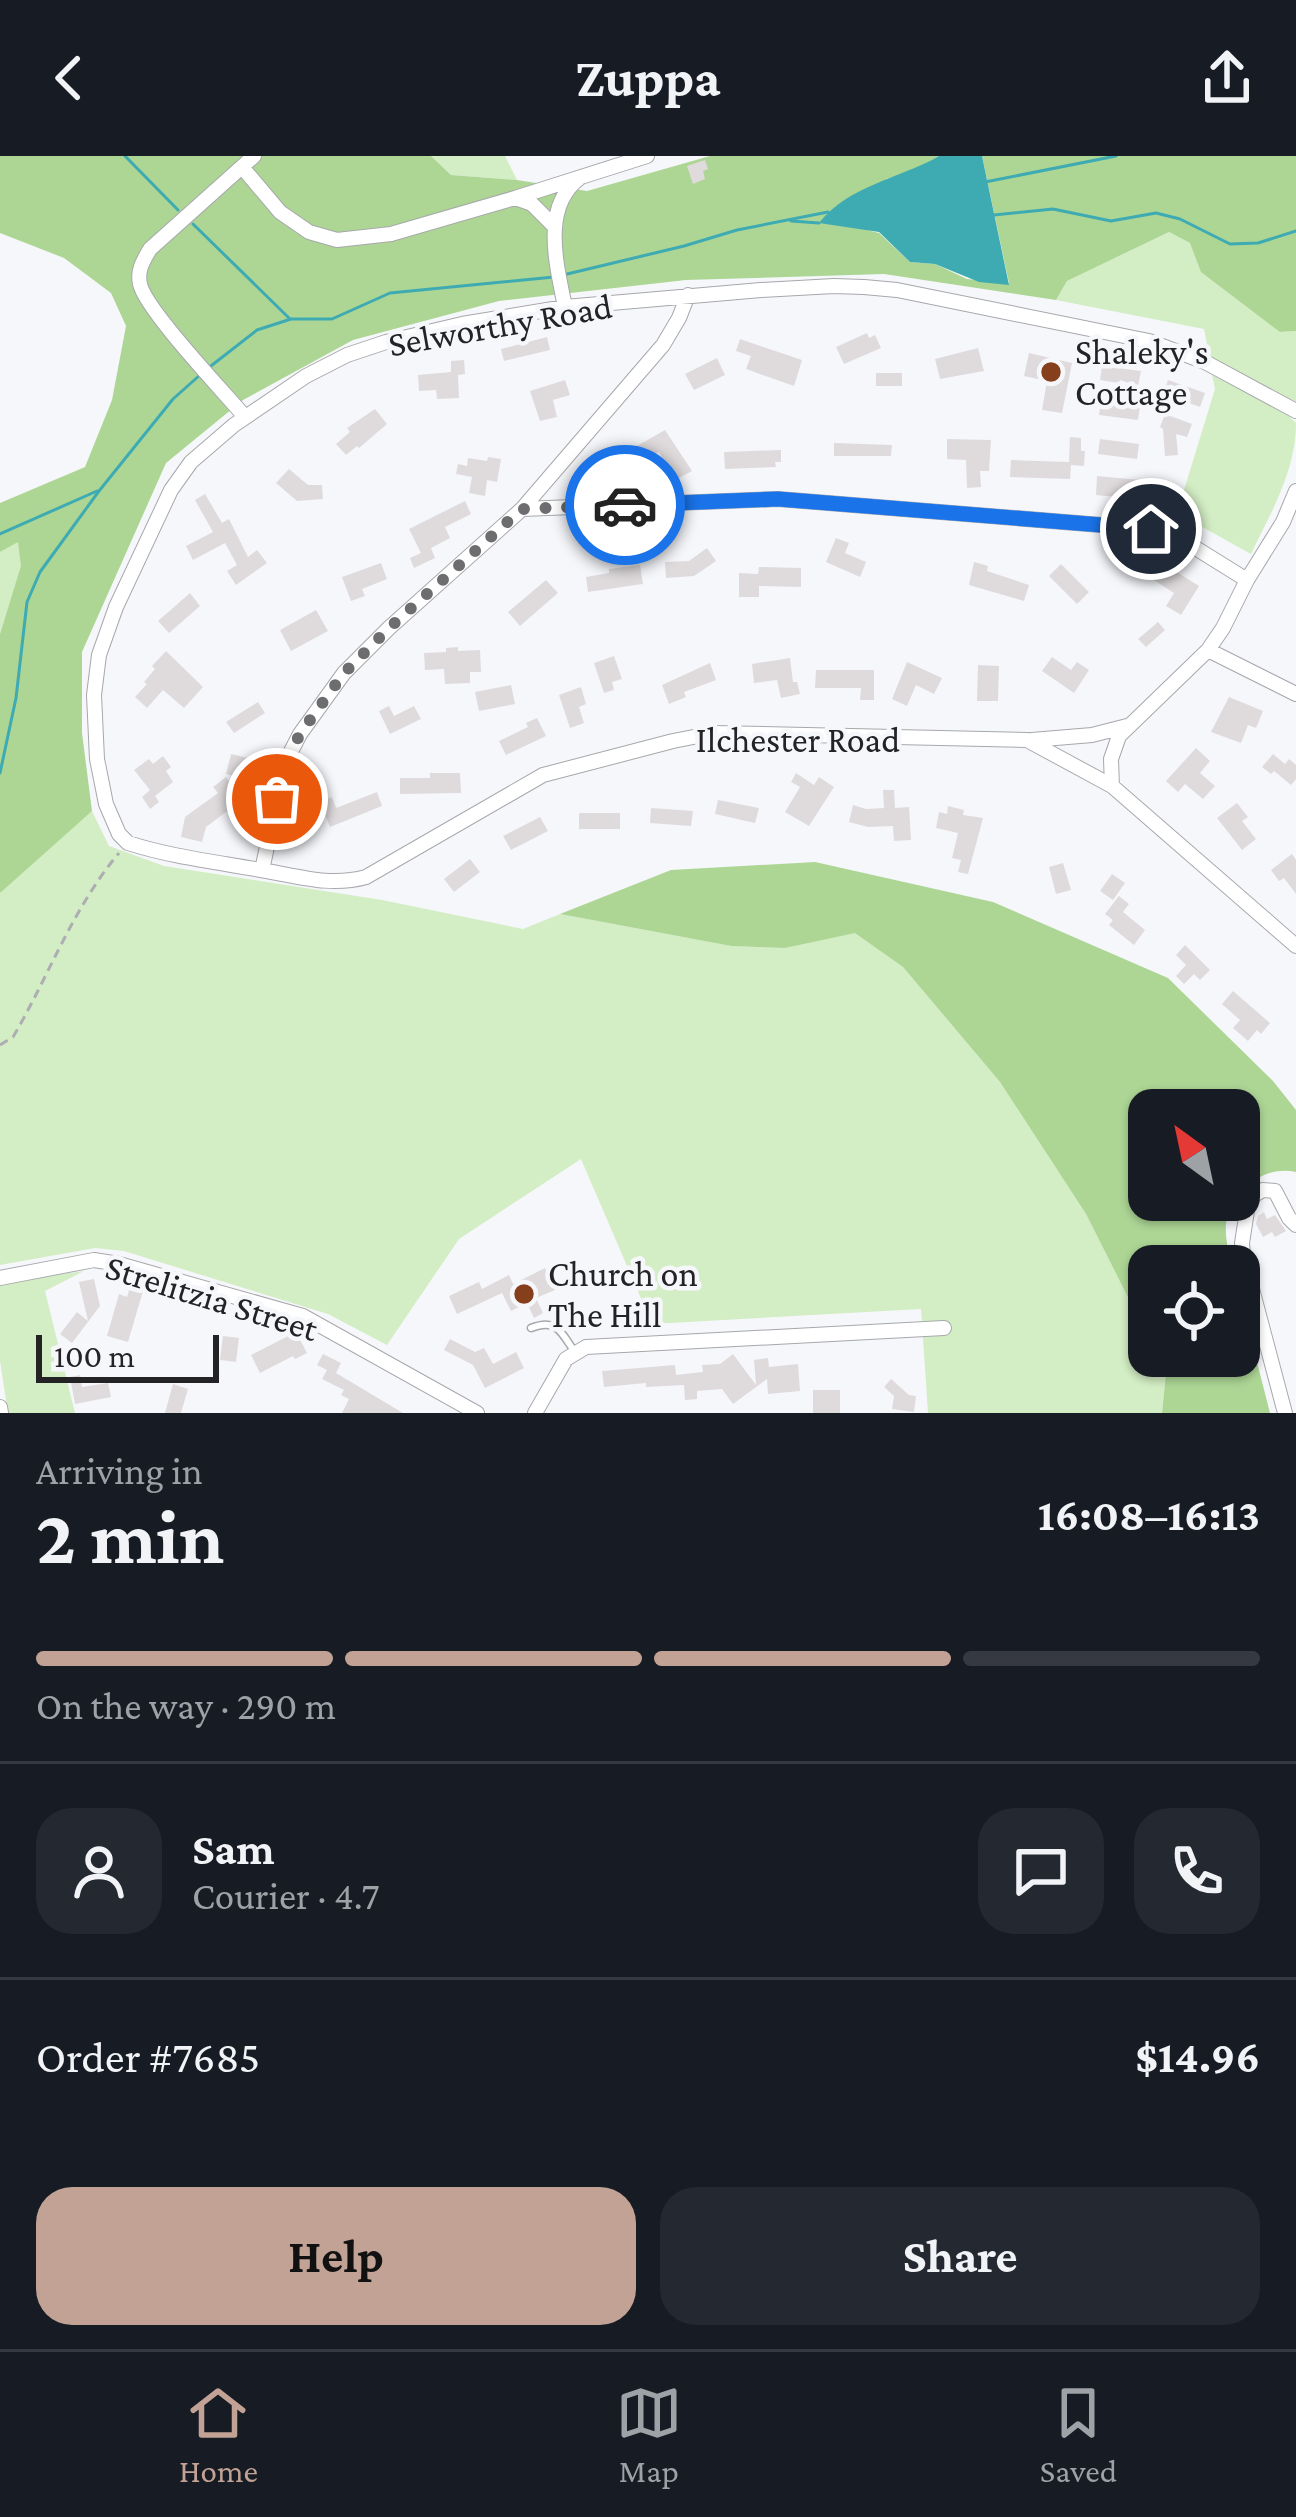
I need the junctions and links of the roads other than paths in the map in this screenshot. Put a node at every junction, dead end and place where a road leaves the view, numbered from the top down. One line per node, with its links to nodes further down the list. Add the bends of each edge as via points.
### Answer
1 (647, 156): 3 (street)
2 (248, 161): 4 (street, via 280,212 337,240 392,234); 9 (street, via 150,249 139,281)
3 (585, 174): 4 (street); 5 (street, via 572,184)
4 (515, 198): 5 (street)
5 (554, 226): 7 (street)
6 (688, 295): 7 (street, Selworthy Road); 8 (street, Selworthy Road, via 896,290 1149,340); 11 (street, via 663,345)
7 (566, 307): 9 (street, Selworthy Road, via 347,355)
8 (1296, 411)
9 (245, 417): 19 (street, Selworthy Road, via 210,443 171,490 116,607 94,695 97,759 119,834 128,843)
10 (1296, 491): 12 (street)
11 (522, 509): 13 (street, via 778,499 1151,529); 19 (street, via 344,673 300,734 285,763)
12 (1289, 524): 13 (street)
13 (1246, 580): 14 (street)
14 (1208, 650): 15 (street); 16 (street)
15 (1296, 694)
16 (1127, 726): 17 (street); 18 (street, via 1114,748)
17 (1028, 740): 18 (street, Ilchester Road); 19 (street, Ilchester Road, via 714,733 543,776 366,877 322,882)
18 (1112, 786): 20 (street, Ilchester Road)
19 (262, 870)
20 (1296, 946)
21 (1296, 1225): 28 (street, via 1275,1191 1249,1198 1244,1255)
22 (0, 1278): 26 (street, Strelitzia Street, via 94,1260 303,1316)
23 (531, 1328): 25 (lane, via 557,1328)
24 (944, 1328): 25 (street)
25 (574, 1352): 27 (street)
26 (477, 1413)
27 (535, 1413)
28 (1285, 1413)

